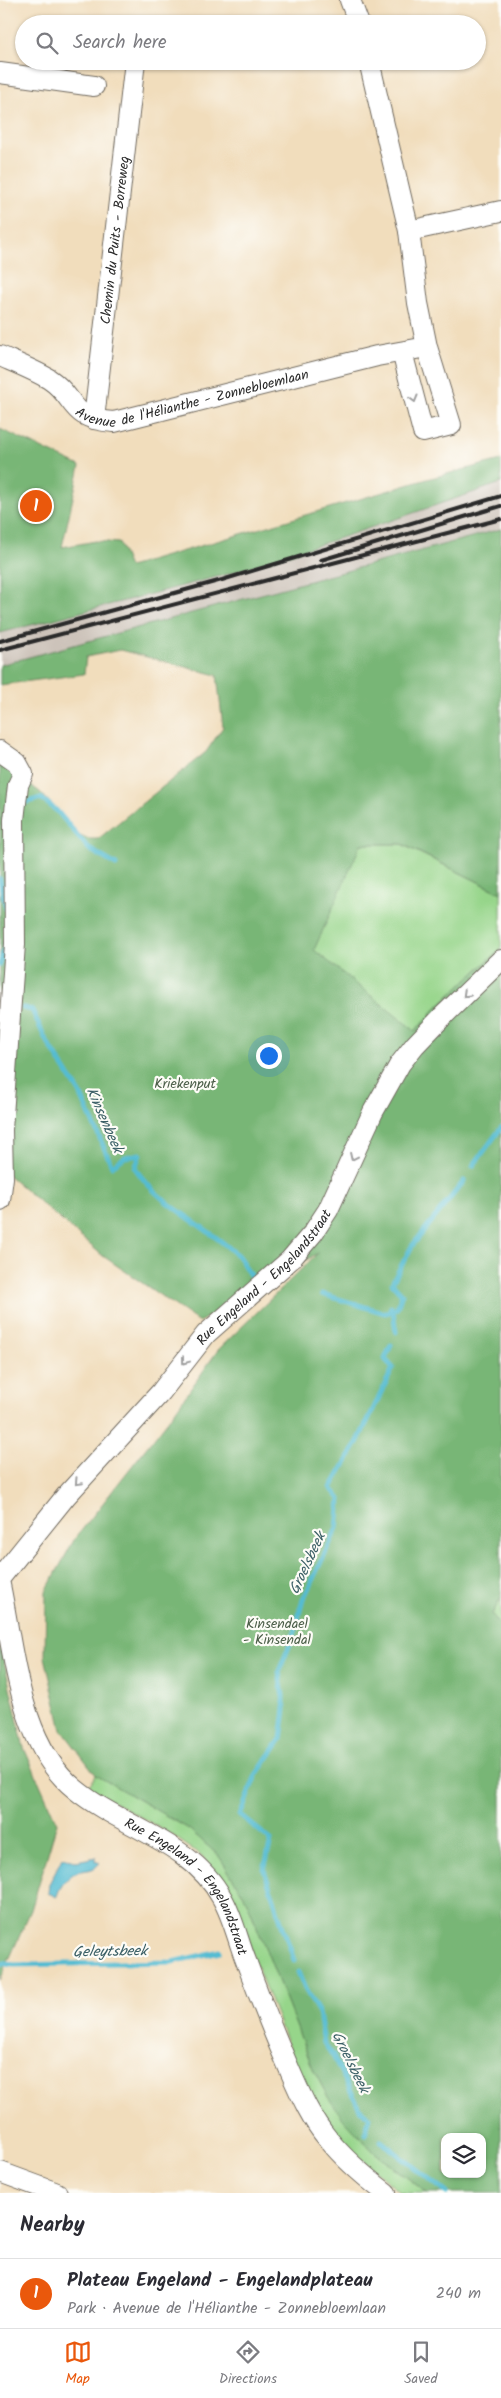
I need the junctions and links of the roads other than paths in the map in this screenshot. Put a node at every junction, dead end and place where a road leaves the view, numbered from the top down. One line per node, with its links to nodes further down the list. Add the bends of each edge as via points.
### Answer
1 (350, 0): 2 (street)
2 (356, 15)
3 (134, 70): 12 (street, Chemin du Puits - Borreweg)
4 (371, 70): 8 (street)
5 (0, 73): 6 (street)
6 (94, 86)
7 (501, 212): 8 (street)
8 (409, 231): 9 (street)
9 (427, 347): 10 (street, Avenue de l'Hélianthe - Zonnebloemlaan); 10 (street, one-way to 9, via 423,432 451,425)
10 (402, 352): 12 (street, Avenue de l'Hélianthe - Zonnebloemlaan, via 114,422)
11 (0, 356): 12 (street, Avenue de l'Hélianthe - Zonnebloemlaan, via 50,380 74,407)
12 (94, 419)
13 (0, 751): 15 (street, via 17,763 23,774 18,785 14,820 15,944)
14 (501, 960): 16 (street, Rue Engeland - Engelandstraat, one-way to 16, via 442,1017 400,1064 373,1112 328,1210 313,1233 290,1260 206,1334 161,1392 66,1496)
15 (0, 1200)
16 (0, 1578)
17 (0, 1584): 20 (street, Rue Engeland - Engelandstraat, via 26,1712 49,1761 74,1788 97,1805 170,1845 198,1867 222,1897 275,2036 304,2101 327,2138)
18 (0, 2172): 19 (street)
19 (57, 2193)
20 (386, 2193)

